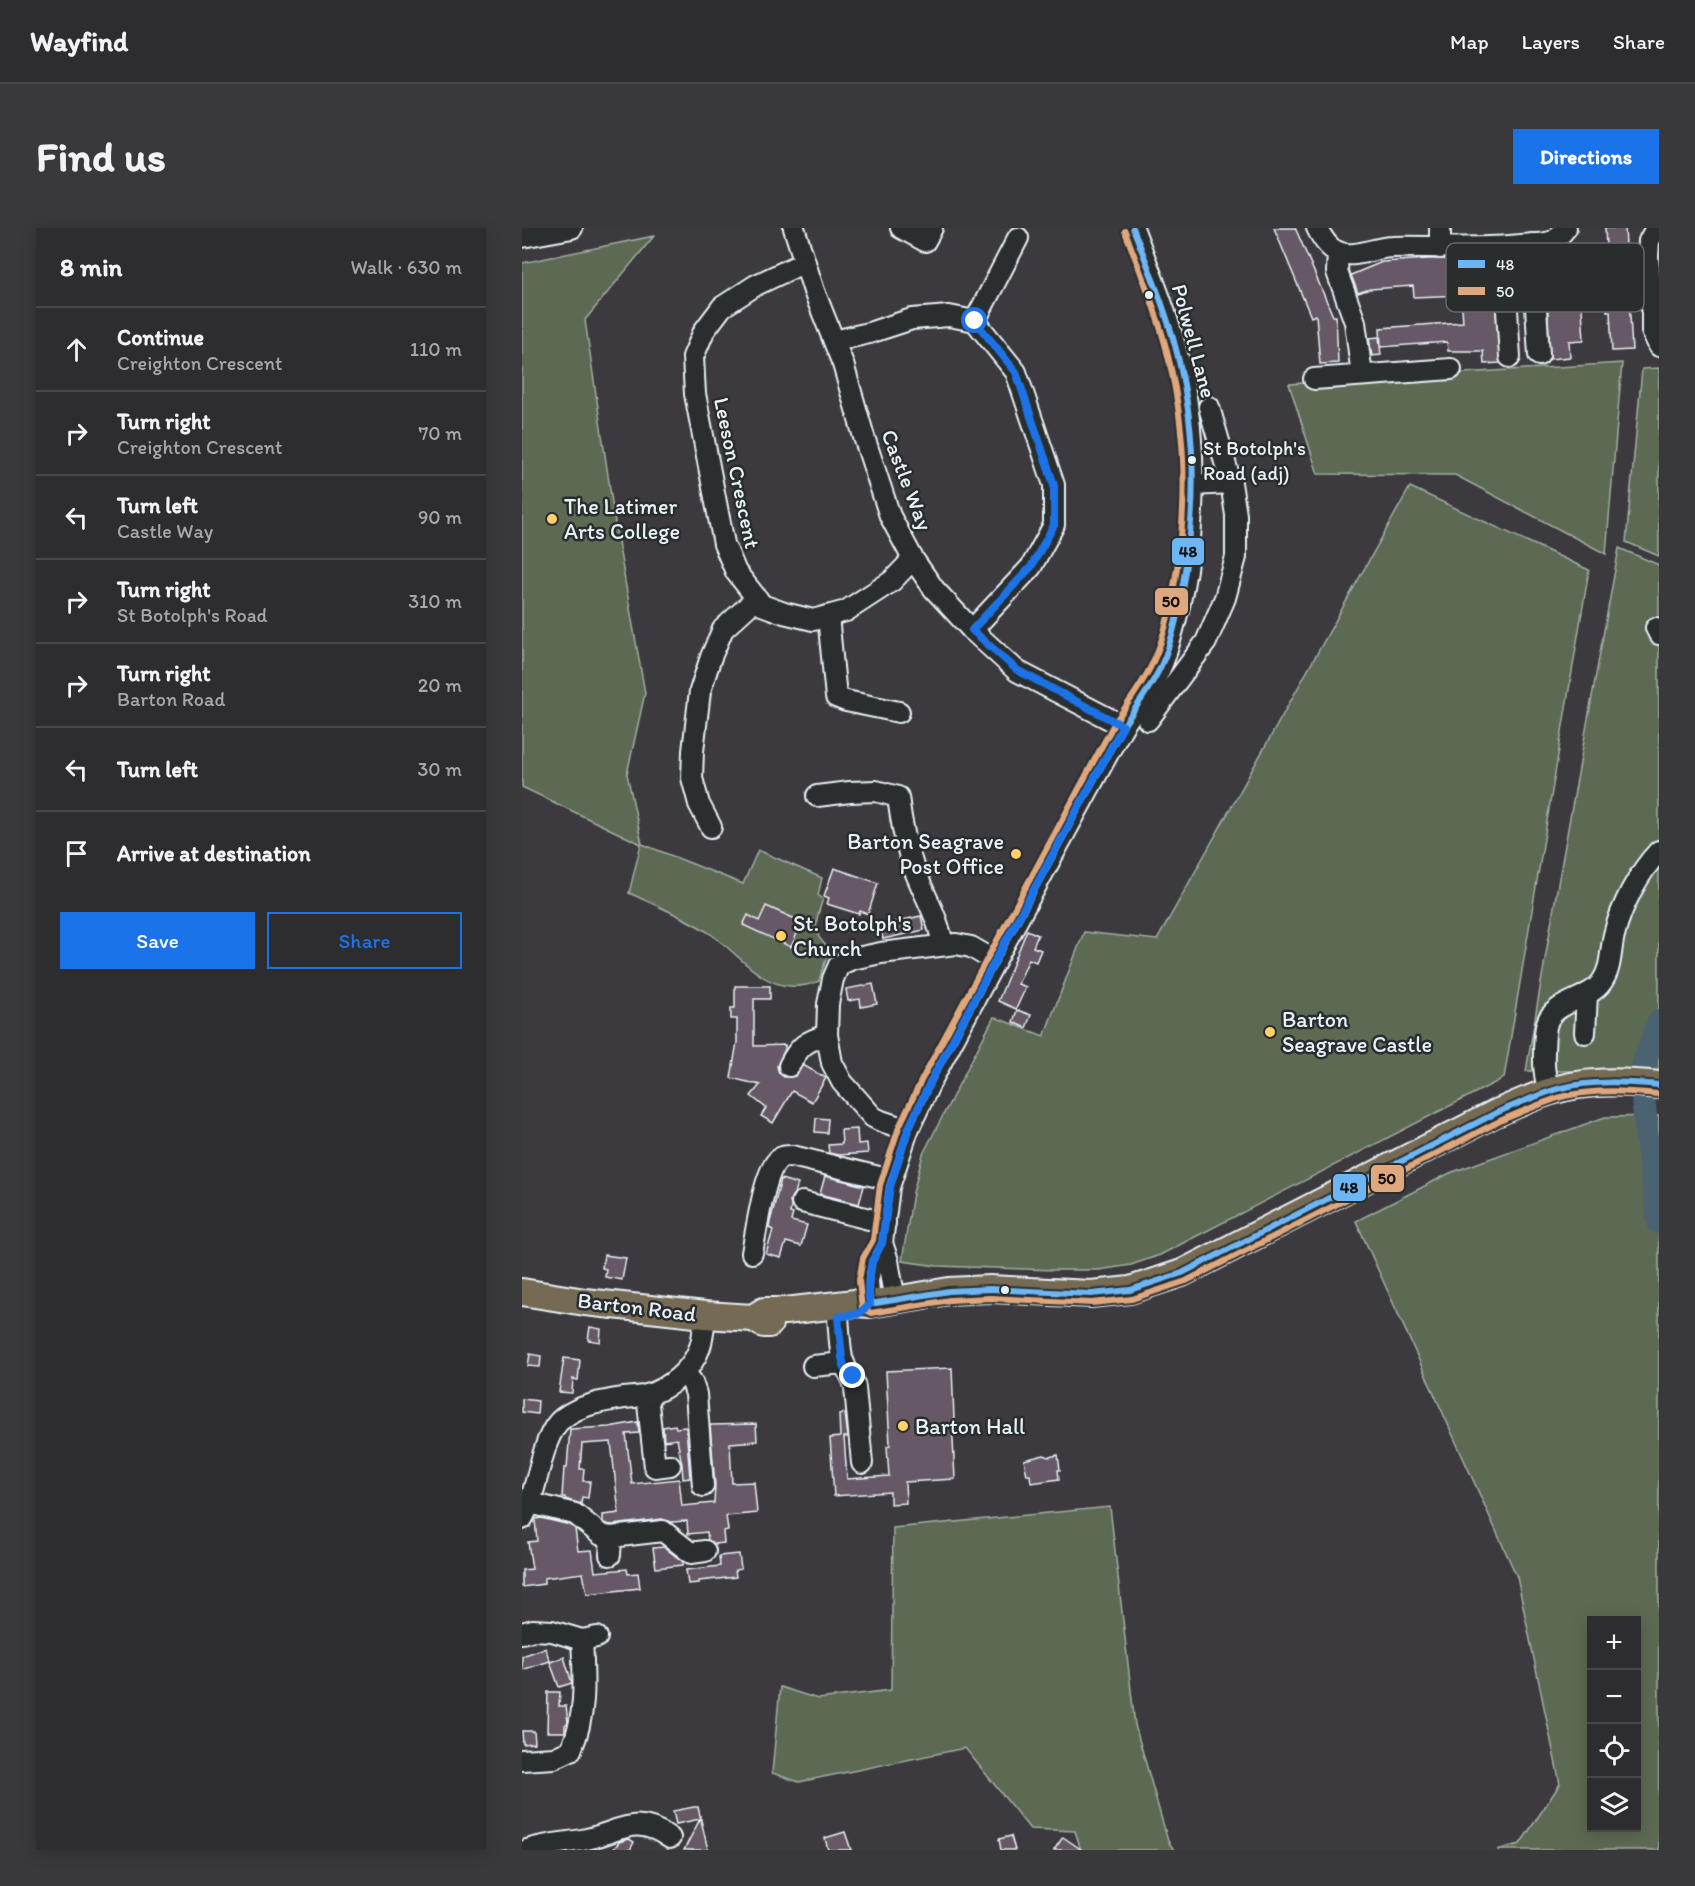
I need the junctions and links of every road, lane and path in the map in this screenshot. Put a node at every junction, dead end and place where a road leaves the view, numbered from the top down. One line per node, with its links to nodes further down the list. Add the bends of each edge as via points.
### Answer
1 (572, 228): 10 (street)
2 (794, 228): 16 (street, Castle Way)
3 (901, 228): 4 (street, via 925,240)
4 (932, 228)
5 (1133, 228): 29 (street, Polwell Lane, via 1163,307 1181,370 1189,416)
6 (1317, 228): 15 (street)
7 (1440, 228): 13 (street)
8 (1566, 228): 12 (street, via 1554,241)
9 (1656, 228): 21 (street, via 1649,242 1648,257 1652,331)
10 (522, 237)
11 (1018, 238): 19 (street)
12 (1539, 243)
13 (1440, 248): 14 (street); 15 (street)
14 (1446, 248)
15 (1338, 252): 25 (street, via 1337,272 1355,322)
16 (805, 262): 20 (street, Castle Way); 31 (street, Leeson Crescent, via 756,285 722,307 693,357 695,394 724,544 736,572)
17 (1507, 312): 23 (street)
18 (1536, 312): 22 (street)
19 (975, 321): 20 (street, via 949,316 912,318); 33 (street, via 1016,372 1054,485 1054,525 1031,567)
20 (834, 341): 30 (street, Castle Way, via 890,516)
21 (1659, 346)
22 (1539, 355)
23 (1510, 357)
24 (1451, 369): 25 (street)
25 (1362, 375): 26 (street)
26 (1314, 379)
27 (1209, 407): 28 (street)
28 (1231, 483): 29 (street); 35 (street, via 1236,557 1226,598 1206,642)
29 (1192, 485): 34 (street, Polwell Lane, via 1189,548)
30 (914, 559): 32 (street, Leeson Crescent, via 870,596 846,611); 33 (street, Castle Way, via 934,589)
31 (757, 598): 32 (street, Leeson Crescent, via 762,605 784,613 813,620); 40 (street, via 723,629 700,691 692,778)
32 (828, 616): 36 (street, via 836,697)
33 (972, 630): 38 (street, Castle Way, via 1017,670)
34 (1165, 657): 35 (street); 38 (street, Polwell Lane)
35 (1188, 669): 37 (street)
36 (899, 711)
37 (1148, 720)
38 (1123, 726): 43 (street, Polwell Lane)
39 (817, 796): 42 (street, via 876,791 898,797 904,835)
40 (711, 827)
41 (1659, 851): 44 (street, via 1642,870 1618,921 1606,975)
42 (943, 945): 43 (street, via 971,947); 46 (street, via 861,957 839,965 828,1004)
43 (995, 961): 50 (street, Polwell Lane)
44 (1587, 994): 45 (street); 49 (street, via 1559,1010 1546,1024 1544,1073)
45 (1585, 1032)
46 (827, 1035): 47 (street, via 801,1047); 50 (street, via 832,1064 849,1091 873,1117)
47 (789, 1066)
48 (1659, 1085): 49 (main road, Barton Road, via 1628,1081)
49 (1549, 1091): 57 (main road, Barton Road, via 1496,1113 1182,1273 1130,1290 1091,1294 960,1291)
50 (908, 1130): 51 (street, Polwell Lane)
51 (891, 1180): 53 (street, Polwell Lane); 55 (street, via 792,1156 777,1160 768,1177)
52 (802, 1202): 53 (street)
53 (885, 1223): 54 (street, Polwell Lane)
54 (882, 1243): 57 (street); 58 (street, via 870,1271)
55 (752, 1253)
56 (522, 1292): 60 (main road, Barton Road)
57 (895, 1301): 58 (main road, Barton Road)
58 (870, 1304): 59 (main road, Barton Road, via 858,1314)
59 (838, 1311): 60 (main road, Barton Road, via 776,1324 753,1318); 61 (street)
60 (705, 1315): 63 (street, via 700,1348)
61 (844, 1363): 62 (street); 65 (street, via 853,1376)
62 (813, 1366)
63 (685, 1372): 64 (street); 67 (street, via 696,1394)
64 (646, 1395): 66 (street, via 655,1467); 68 (street, via 589,1405 563,1418 549,1436)
65 (862, 1463)
66 (670, 1465)
67 (703, 1486)
68 (526, 1511): 69 (street, via 575,1514 610,1546 663,1531 691,1553)
69 (705, 1551)
70 (522, 1633): 71 (street, via 534,1630 590,1638 580,1726 571,1750 554,1758)
71 (522, 1760)
72 (670, 1838): 73 (street, via 652,1827 632,1825)
73 (585, 1845): 74 (street, via 542,1845)
74 (527, 1850)

